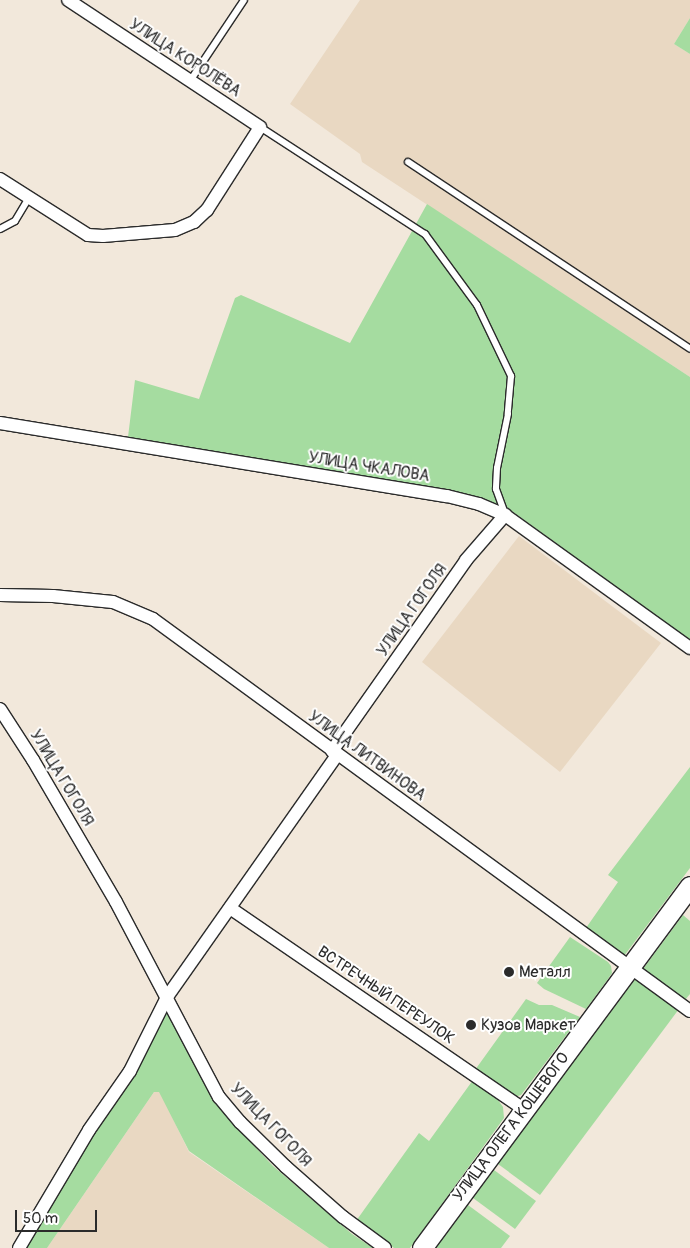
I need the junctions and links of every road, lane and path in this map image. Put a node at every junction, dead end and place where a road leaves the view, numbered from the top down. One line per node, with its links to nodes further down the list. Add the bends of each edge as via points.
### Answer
1 (68, 0): 3 (street, УЛИЦА КОРОЛЁВА)
2 (244, 0): 3 (lane)
3 (190, 81): 4 (street, УЛИЦА КОРОЛЁВА)
4 (260, 127): 7 (street, via 207,210 194,222 175,230 88,235); 11 (lane, via 425,234 477,305 511,376 496,489)
5 (408, 162): 9 (lane)
6 (0, 179): 7 (street)
7 (29, 198): 8 (lane, via 15,221)
8 (0, 229)
9 (690, 349)
10 (0, 423): 11 (street, УЛИЦА ЧКАЛОВА, via 448,496)
11 (505, 515): 13 (street, УЛИЦА ЧКАЛОВА); 15 (street, УЛИЦА ГОГОЛЯ, via 466,560)
12 (0, 595): 15 (street, УЛИЦА ЛИТВИНОВА, via 114,602 135,610 172,631)
13 (690, 648)
14 (0, 709): 19 (street, УЛИЦА ГОГОЛЯ, via 93,863)
15 (335, 753): 17 (street, УЛИЦА ГОГОЛЯ); 18 (street, УЛИЦА ЛИТВИНОВА)
16 (690, 886): 18 (main road, УЛИЦА ОЛЕГА КОШЕВОГО)
17 (230, 908): 19 (street, УЛИЦА ГОГОЛЯ); 21 (street, ВСТРЕЧНЫЙ ПЕРЕУЛОК)
18 (630, 967): 20 (street, УЛИЦА ЛИТВИНОВА); 21 (main road, УЛИЦА ОЛЕГА КОШЕВОГО)
19 (167, 997): 22 (street, УЛИЦА ГОГОЛЯ, via 130,1071 89,1130); 23 (street, УЛИЦА ГОГОЛЯ, via 211,1083 228,1108 286,1168)
20 (690, 1011)
21 (524, 1108): 24 (main road, УЛИЦА ОЛЕГА КОШЕВОГО)
22 (18, 1248)
23 (385, 1248)
24 (422, 1248)

